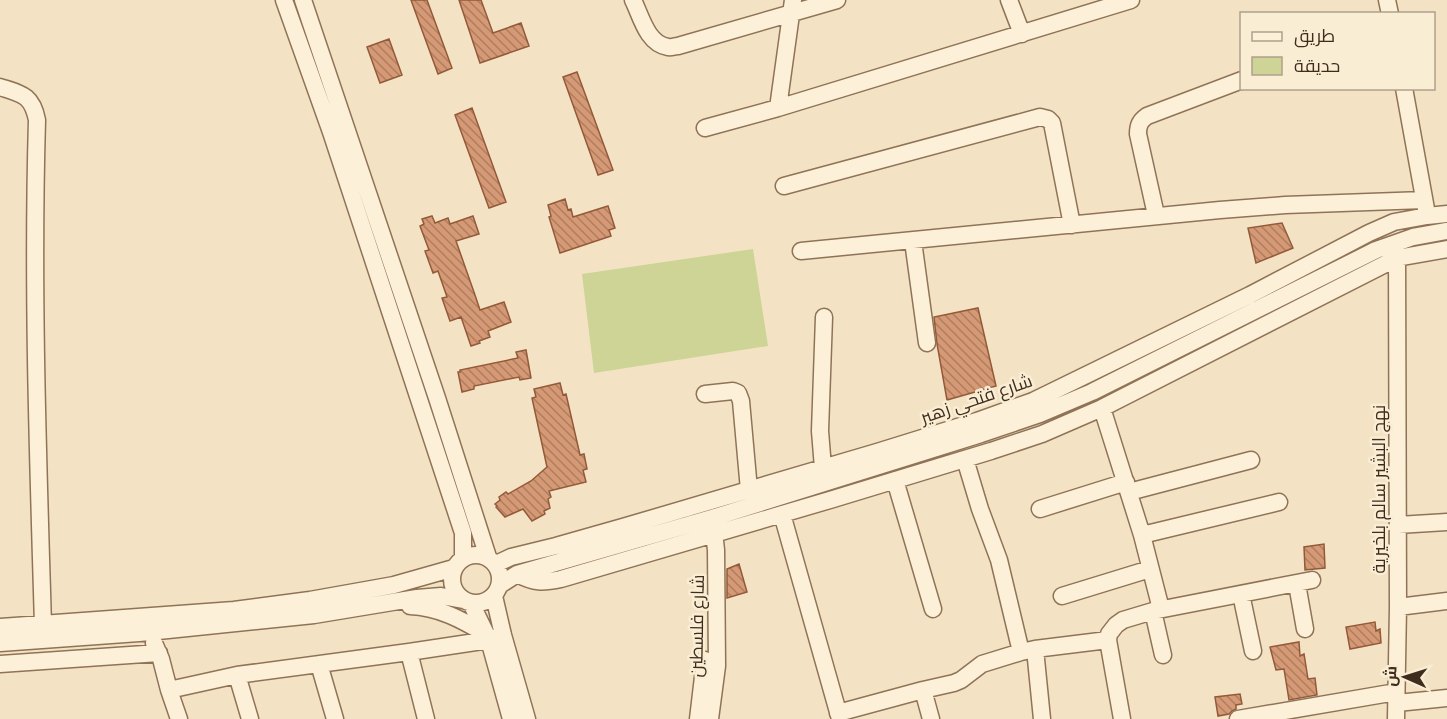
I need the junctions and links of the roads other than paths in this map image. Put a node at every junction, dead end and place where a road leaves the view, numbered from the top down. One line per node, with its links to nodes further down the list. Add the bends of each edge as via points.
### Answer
1 (284, 0): 21 (street, via 331,132)
2 (303, 0): 21 (street)
3 (633, 0): 7 (street, via 647,32 667,47)
4 (837, 0): 7 (street)
5 (1008, 0): 8 (street)
6 (1131, 0): 8 (street)
7 (792, 7): 12 (street)
8 (1022, 34): 12 (street)
9 (1240, 81): 17 (street, via 1141,121 1138,134)
10 (0, 87): 55 (street, via 30,101 37,120 34,230)
11 (1404, 90): 15 (street)
12 (778, 108): 13 (street)
13 (705, 128)
14 (784, 186): 19 (street, via 1040,117 1052,123)
15 (1426, 208): 16 (street, شارع فتحي زهير); 17 (street, via 1285,205); 18 (street, شارع فتحي زهير); 20 (street)
16 (1447, 214)
17 (1156, 215): 19 (street)
18 (1394, 222): 24 (street, نهج البشير سالم بلخيرية); 32 (street, شارع فتحي زهير, via 1033,401)
19 (1072, 225): 22 (street)
20 (1439, 232): 23 (street); 24 (street, شارع فتحي زهير)
21 (374, 236): 43 (street, via 437,398); 44 (street, via 463,533)
22 (913, 241): 25 (street); 27 (street)
23 (1440, 249): 24 (street)
24 (1397, 250): 29 (street); 40 (street, نهج البشير سالم بلخيرية); 41 (street, شارع فتحي زهير, via 1376,250 1092,392 1040,414)
25 (801, 251)
26 (824, 316): 32 (street, via 820,431)
27 (927, 343)
28 (705, 394): 35 (street, via 738,393)
29 (1101, 408): 30 (street, via 1042,434); 34 (street)
30 (965, 459): 33 (street); 62 (street)
31 (1251, 460): 34 (street)
32 (823, 468): 35 (street, شارع فتحي زهير)
33 (895, 480): 38 (street); 53 (street)
34 (1127, 487): 37 (street); 42 (street)
35 (749, 490): 43 (street, شارع فتحي زهير)
36 (1279, 502): 42 (street)
37 (1040, 509)
38 (782, 514): 41 (street); 74 (street)
39 (1447, 522): 40 (street)
40 (1398, 525): 52 (street, نهج البشير سالم بلخيرية)
41 (709, 527): 46 (street, شارع فتحي زهير, via 517,574); 81 (street, شارع فلسطين, via 705,665); 82 (street, شارع فلسطين, via 716,550 717,666)
42 (1142, 536): 45 (street)
43 (492, 561): 44 (street, via 471,555); 46 (street, via 501,578)
44 (459, 563): 50 (street, via 452,582 457,595); 55 (street, via 394,585 310,600)
45 (1150, 569): 48 (street); 54 (street)
46 (497, 591): 50 (street, via 480,604); 59 (street)
47 (1241, 594): 54 (street); 57 (street, via 1305,582); 63 (street)
48 (1062, 596)
49 (1447, 601): 52 (street)
50 (467, 602): 51 (street, via 441,596); 59 (street)
51 (382, 604): 58 (street); 59 (street, via 426,606)
52 (1398, 607): 73 (street, نهج البشير سالم بلخيرية)
53 (933, 609)
54 (1157, 610): 60 (street, via 1123,620); 66 (street)
55 (43, 625): 56 (street)
56 (0, 627)
57 (1305, 629)
58 (139, 633): 61 (street); 65 (street, via 155,644)
59 (493, 637): 64 (street); 79 (street); 80 (street)
60 (1108, 640): 62 (street); 85 (street)
61 (0, 643)
62 (1028, 650): 71 (street, via 982,664 954,683); 84 (street)
63 (1253, 651)
64 (409, 652): 68 (street); 78 (street)
65 (159, 653): 67 (street); 70 (street)
66 (1163, 655)
67 (0, 664)
68 (319, 664): 69 (street); 77 (street)
69 (237, 675): 70 (street); 76 (street)
70 (169, 690): 75 (street)
71 (923, 690): 74 (street); 83 (street)
72 (1447, 698): 73 (street)
73 (1396, 705): 86 (street)
74 (839, 716)
75 (179, 719)
76 (250, 719)
77 (335, 719)
78 (426, 719)
79 (511, 719)
80 (527, 719)
81 (698, 719)
82 (710, 719)
83 (931, 719)
84 (1042, 719)
85 (1122, 719)
86 (1238, 719)

